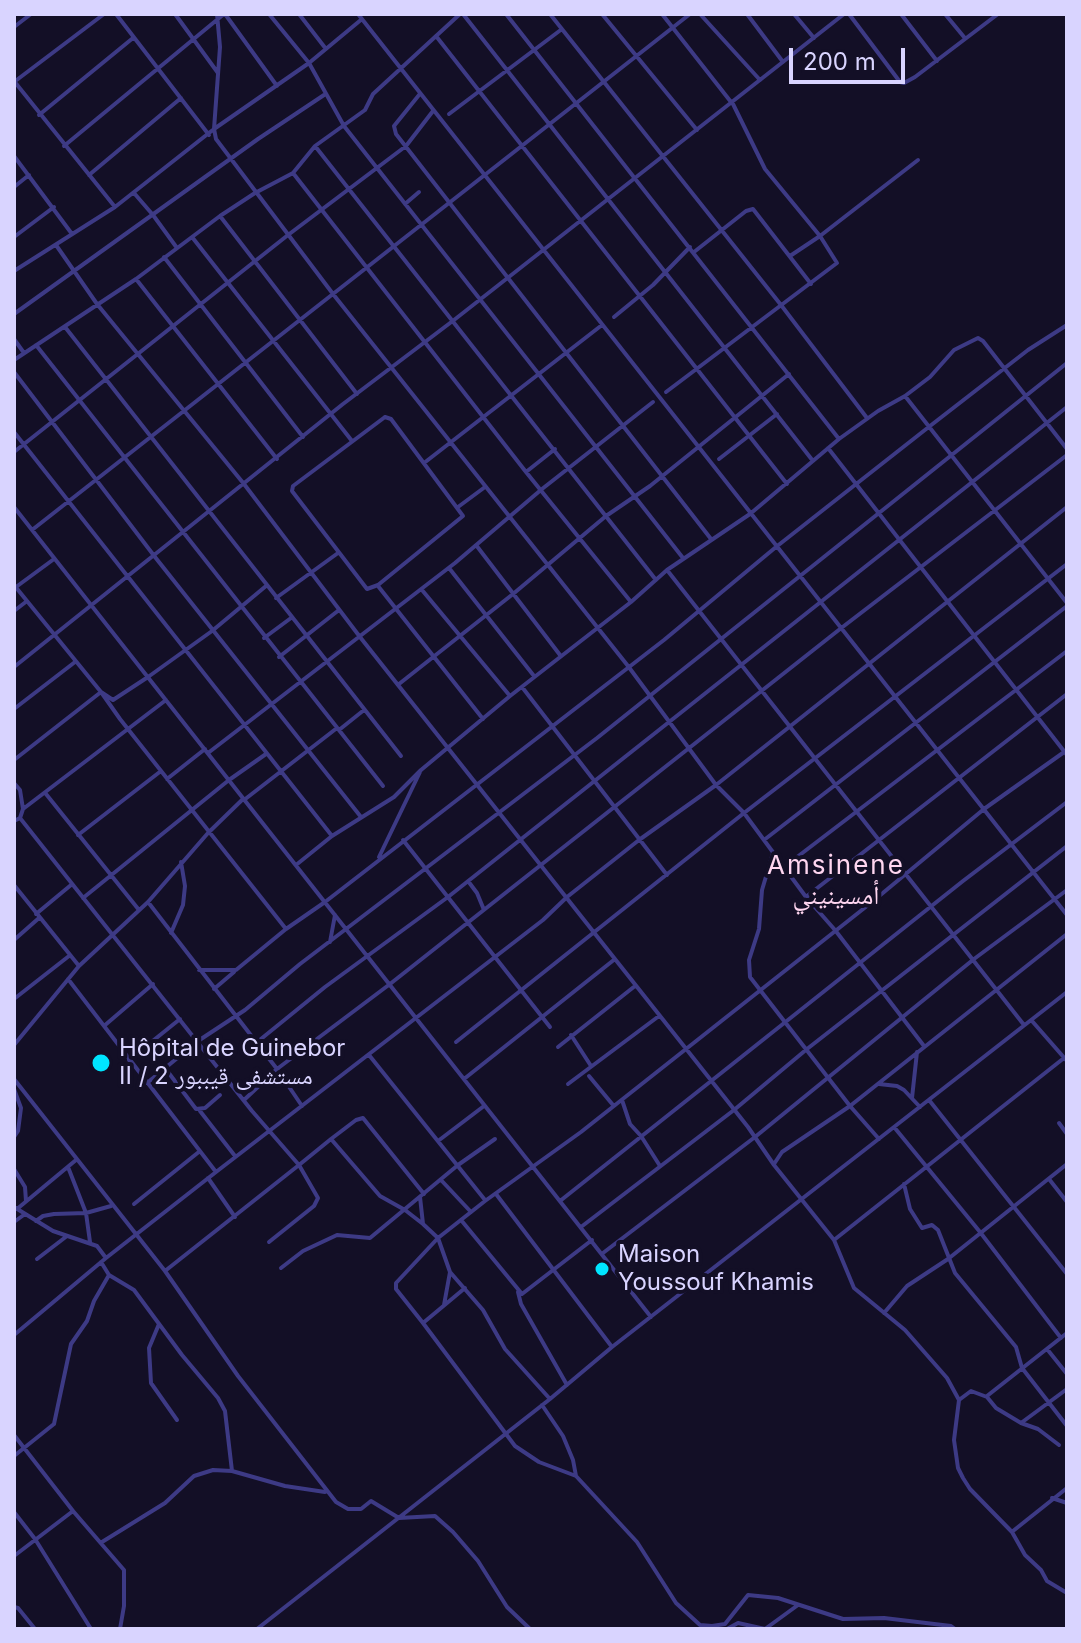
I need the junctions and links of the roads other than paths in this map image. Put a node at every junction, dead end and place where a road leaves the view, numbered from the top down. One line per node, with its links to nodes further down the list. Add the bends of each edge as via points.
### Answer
1 (31, 14): 24 (street)
2 (104, 14): 44 (street)
3 (116, 14): 29 (street)
4 (175, 14): 28 (street)
5 (224, 14): 21 (street); 45 (street)
6 (269, 14): 37 (street)
7 (299, 14): 32 (street)
8 (462, 14): 27 (street); 40 (street)
9 (506, 14): 33 (street)
10 (550, 14): 26 (street)
11 (602, 14): 34 (street)
12 (662, 14): 25 (street)
13 (690, 14): 25 (street)
14 (700, 14): 42 (street)
15 (747, 14): 36 (street)
16 (794, 14): 30 (street)
17 (846, 14): 30 (street); 35 (street, via 900,82)
18 (901, 14): 35 (street)
19 (945, 14): 31 (street)
20 (998, 14): 22 (street)
21 (218, 16): 28 (street); 41 (street)
22 (990, 16): 31 (street)
23 (360, 17): 32 (street); 39 (street)
24 (14, 27)
25 (672, 27): 34 (street); 50 (street)
26 (562, 29): 33 (street); 43 (street)
27 (436, 36): 39 (street); 46 (street)
28 (193, 37): 38 (street); 41 (street)
29 (133, 38): 38 (street); 54 (street)
30 (814, 38): 36 (street)
31 (964, 38): 35 (street)
32 (326, 49): 37 (street)
33 (533, 49): 40 (street); 51 (street)
34 (637, 58): 43 (street); 58 (street)
35 (937, 61)
36 (783, 62): 42 (street)
37 (309, 63): 45 (street); 47 (street)
38 (159, 69): 49 (street); 61 (street)
39 (401, 70): 48 (street); 56 (street)
40 (506, 71): 46 (street); 55 (street)
41 (219, 75): 57 (street)
42 (760, 80): 50 (street)
43 (604, 81): 51 (street); 65 (street)
44 (14, 82): 54 (street)
45 (277, 86): 57 (street)
46 (479, 92): 53 (street); 60 (street)
47 (324, 95): 56 (street); 66 (street)
48 (420, 95): 52 (street); 63 (street, via 394,126)
49 (181, 98): 59 (street); 72 (street)
50 (732, 103): 58 (street); 92 (street, via 765,169)
51 (577, 105): 55 (street); 73 (street)
52 (433, 111): 63 (street); 70 (street)
53 (449, 114)
54 (39, 115): 61 (street)
55 (550, 125): 60 (street); 79 (street)
56 (344, 126): 62 (street); 68 (street)
57 (214, 129): 59 (street); 66 (street)
58 (697, 130): 65 (street)
59 (209, 135): 77 (street)
60 (522, 145): 70 (street); 87 (street)
61 (64, 146): 72 (street)
62 (315, 146): 69 (street); 75 (street)
63 (406, 146): 68 (street); 80 (street)
64 (14, 156): 71 (street)
65 (663, 156): 73 (street); 89 (street)
66 (231, 158): 78 (street); 85 (street)
67 (918, 160): 92 (street)
68 (377, 169): 75 (street); 81 (street)
69 (293, 173): 78 (street); 84 (street)
70 (484, 174): 80 (street); 98 (street)
71 (29, 175): 74 (street); 82 (street)
72 (89, 175): 83 (street)
73 (636, 178): 79 (street); 99 (street)
74 (14, 187)
75 (349, 188): 84 (street); 95 (street)
76 (419, 192): 81 (street)
77 (133, 193): 83 (street); 85 (street)
78 (255, 193): 86 (street); 91 (street)
79 (609, 198): 87 (street); 106 (street)
80 (448, 201): 88 (street); 107 (street)
81 (405, 204): 88 (street)
82 (54, 207): 90 (street); 93 (street)
83 (115, 207): 90 (street)
84 (322, 210): 91 (street); 103 (street)
85 (153, 215): 97 (street); 105 (street)
86 (220, 216): 94 (street); 102 (street)
87 (581, 220): 98 (street); 112 (street)
88 (421, 225): 95 (street); 113 (street)
89 (721, 230): 99 (street); 100 (street, via 753,209); 116 (street)
90 (72, 234): 96 (street)
91 (288, 235): 102 (street); 111 (street)
92 (820, 236): 100 (street); 110 (street, via 837,263)
93 (14, 237)
94 (192, 237): 97 (street); 109 (street)
95 (394, 244): 103 (street); 120 (street)
96 (56, 245): 104 (street); 105 (street)
97 (177, 248): 101 (street)
98 (544, 249): 107 (street); 121 (street)
99 (692, 250): 106 (street); 123 (street)
100 (790, 256): 110 (street)
101 (164, 257): 108 (street); 115 (street)
102 (256, 263): 109 (street); 119 (street)
103 (367, 266): 111 (street); 128 (street)
104 (14, 271)
105 (75, 272): 114 (street); 117 (street)
106 (667, 272): 112 (street); 130 (street)
107 (507, 278): 113 (street); 131 (street)
108 (136, 279): 114 (street); 125 (street)
109 (227, 284): 115 (street); 127 (street)
110 (811, 284): 116 (street)
111 (333, 294): 119 (street); 137 (street)
112 (639, 297): 118 (street); 139 (street)
113 (481, 299): 120 (street); 141 (street)
114 (97, 304): 124 (street); 133 (street)
115 (202, 305): 125 (street); 135 (street)
116 (781, 305): 123 (street); 159 (street)
117 (14, 314)
118 (614, 317)
119 (301, 320): 127 (street); 146 (street)
120 (454, 320): 128 (street); 147 (street)
121 (603, 325): 131 (street); 172 (street)
122 (1067, 325): 138 (street)
123 (751, 326): 130 (street); 142 (street)
124 (65, 327): 129 (street); 143 (street)
125 (173, 327): 133 (street); 144 (street)
126 (14, 339): 132 (street)
127 (273, 342): 135 (street); 156 (street)
128 (426, 342): 137 (street); 157 (street)
129 (36, 345): 132 (street); 151 (street)
130 (724, 347): 139 (street); 148 (street)
131 (565, 352): 141 (street); 162 (street)
132 (24, 353): 134 (street)
133 (138, 354): 143 (street); 154 (street)
134 (14, 360)
135 (247, 363): 144 (street); 166 (street)
136 (1067, 363): 149 (street)
137 (392, 368): 146 (street); 170 (street)
138 (1004, 368): 149 (street); 150 (street, via 983,341 970,340); 163 (street)
139 (697, 369): 145 (street); 158 (street)
140 (14, 372): 160 (street)
141 (538, 373): 147 (street); 173 (street)
142 (789, 374): 148 (street); 168 (street)
143 (106, 380): 151 (street); 167 (street)
144 (218, 385): 154 (street); 181 (street)
145 (666, 392)
146 (357, 394): 156 (street)
147 (512, 394): 157 (street); 175 (street)
148 (762, 395): 155 (street); 158 (street)
149 (1026, 395): 161 (street); 178 (street)
150 (905, 396): 159 (street); 163 (street)
151 (79, 400): 160 (street); 180 (street)
152 (653, 402): 162 (street)
153 (1067, 407): 161 (street)
154 (185, 412): 167 (street); 190 (street)
155 (777, 414): 165 (street); 183 (street)
156 (331, 415): 166 (street); 169 (street)
157 (485, 416): 170 (street); 186 (street)
158 (735, 417): 165 (street); 172 (street)
159 (867, 418): 168 (street)
160 (53, 421): 171 (street); 188 (street)
161 (1048, 422): 176 (street); 189 (street)
162 (624, 426): 173 (street); 187 (street)
163 (930, 426): 178 (street); 192 (street)
164 (14, 432): 171 (street)
165 (749, 435): 182 (street); 191 (street)
166 (303, 437): 181 (street)
167 (151, 439): 180 (street); 201 (street)
168 (839, 439): 174 (street)
169 (352, 441): 184 (street, via 388,417); 214 (street, via 292,491)
170 (449, 443): 184 (street); 193 (street)
171 (23, 444): 177 (street); 196 (street)
172 (698, 445): 187 (street); 203 (street)
173 (597, 448): 185 (street); 195 (street)
174 (828, 448): 183 (street); 192 (street)
175 (555, 449): 185 (street); 186 (street)
176 (1067, 449)
177 (14, 452)
178 (950, 454): 189 (street); 202 (street)
179 (1067, 455): 200 (street)
180 (126, 459): 188 (street); 207 (street)
181 (277, 459): 190 (street)
182 (719, 459)
183 (813, 461): 191 (street)
184 (424, 463): 198 (street)
185 (569, 469): 194 (street); 204 (street)
186 (526, 472): 194 (street)
187 (663, 476): 195 (street); 209 (street)
188 (98, 480): 196 (street); 215 (street)
189 (971, 482): 200 (street); 210 (street)
190 (244, 484): 201 (street); 223 (street)
191 (787, 484): 203 (street)
192 (855, 486): 202 (street); 213 (street)
193 (485, 487): 198 (street); 205 (street)
194 (542, 489): 205 (street); 208 (street)
195 (635, 496): 204 (street); 216 (street)
196 (69, 500): 206 (street); 225 (street)
197 (14, 507): 206 (street)
198 (458, 507): 228 (street, via 461,519)
199 (1067, 507): 211 (street)
200 (993, 510): 211 (street); 221 (street)
201 (210, 513): 207 (street); 230 (street)
202 (876, 513): 210 (street); 224 (street)
203 (750, 514): 209 (street); 213 (street)
204 (606, 516): 208 (street); 227 (street)
205 (510, 518): 212 (street); 219 (street)
206 (32, 530): 217 (street)
207 (183, 534): 215 (street); 240 (street)
208 (580, 539): 219 (street); 236 (street)
209 (711, 539): 216 (street)
210 (898, 541): 221 (street); 237 (street)
211 (1019, 544): 226 (street); 234 (street)
212 (476, 545): 220 (street); 232 (street)
213 (776, 547): 224 (street); 244 (street)
214 (338, 553): 223 (street); 228 (street, via 363,587)
215 (155, 557): 225 (street); 249 (street)
216 (683, 558): 222 (street)
217 (54, 559): 229 (street); 239 (street)
218 (1067, 564): 226 (street)
219 (547, 566): 232 (street); 247 (street)
220 (449, 567): 231 (street); 245 (street)
221 (921, 567): 234 (street); 248 (street)
222 (667, 570): 227 (street); 244 (street)
223 (311, 573): 233 (street); 242 (street)
224 (799, 575): 237 (street); 256 (street)
225 (129, 576): 239 (street); 257 (street)
226 (1048, 579): 238 (street); 253 (street)
227 (656, 580): 236 (street)
228 (378, 585): 241 (street)
229 (15, 586): 235 (street)
230 (266, 586): 233 (street); 240 (street)
231 (421, 589): 241 (street); 252 (street)
232 (513, 594): 245 (street); 259 (street)
233 (276, 598): 246 (street)
234 (947, 599): 253 (street); 264 (street)
235 (27, 601): 243 (street); 250 (street)
236 (631, 602): 247 (street)
237 (819, 602): 248 (street); 266 (street)
238 (1067, 604): 265 (street)
239 (91, 605): 250 (street); 270 (street)
240 (241, 607): 249 (street); 255 (street)
241 (395, 609): 254 (street); 261 (street)
242 (339, 610): 251 (street); 254 (street)
243 (14, 611)
244 (700, 611): 256 (street); 267 (street)
245 (486, 615): 252 (street); 269 (street)
246 (292, 618): 251 (street); 255 (street)
247 (597, 627): 259 (street); 267 (street)
248 (840, 629): 264 (street); 276 (street)
249 (212, 631): 257 (street); 282 (street)
250 (55, 635): 262 (street); 268 (street)
251 (306, 635): 260 (street); 263 (street)
252 (459, 636): 261 (street); 279 (street)
253 (973, 636): 265 (street); 280 (street)
254 (360, 637): 263 (street); 272 (street)
255 (264, 638): 260 (street)
256 (720, 638): 266 (street); 278 (street)
257 (186, 649): 270 (street); 289 (street)
258 (1067, 651): 274 (street)
259 (560, 655): 269 (street)
260 (279, 657): 271 (street)
261 (432, 657): 272 (street); 286 (street)
262 (75, 662): 275 (street); 283 (street)
263 (327, 663): 271 (street); 284 (street)
264 (867, 663): 280 (street); 291 (street)
265 (993, 663): 274 (street); 288 (street)
266 (742, 664): 276 (street); 287 (street)
267 (628, 666): 278 (street); 290 (street)
268 (14, 667)
269 (534, 676): 273 (street)
270 (148, 677): 275 (street, via 113,700); 281 (street)
271 (300, 683): 282 (street); 292 (street)
272 (399, 684): 294 (street)
273 (522, 687): 279 (street); 290 (street)
274 (1016, 691): 285 (street); 295 (street)
275 (101, 692): 293 (street); 304 (street)
276 (763, 692): 291 (street); 296 (street)
277 (1067, 694): 285 (street)
278 (649, 695): 287 (street); 301 (street)
279 (510, 696): 286 (street)
280 (895, 696): 288 (street); 303 (street)
281 (166, 700): 293 (street); 297 (street)
282 (272, 704): 289 (street); 298 (street)
283 (14, 709)
284 (364, 710): 292 (street); 302 (street)
285 (1037, 718): 299 (street); 308 (street)
286 (483, 719): 294 (street)
287 (669, 722): 296 (street); 311 (street)
288 (916, 723): 295 (street); 314 (street)
289 (245, 726): 297 (street); 300 (street)
290 (550, 726): 301 (street); 313 (street)
291 (790, 726): 303 (street); 315 (street)
292 (338, 729): 298 (street); 316 (street)
293 (128, 730): 306 (street); 317 (street)
294 (449, 747): 305 (street); 313 (street)
295 (936, 749): 308 (street); 323 (street)
296 (690, 750): 315 (street); 320 (street)
297 (207, 751): 309 (street); 310 (street)
298 (310, 751): 307 (street); 327 (street)
299 (1066, 752): 322 (street)
300 (267, 754): 307 (street); 310 (street)
301 (574, 755): 311 (street); 325 (street)
302 (401, 756)
303 (816, 758): 314 (street); 326 (street)
304 (14, 760)
305 (421, 770): 327 (street, via 394,797); 342 (street)
306 (161, 771): 309 (street); 331 (street)
307 (282, 773): 318 (street); 332 (street)
308 (958, 777): 322 (street); 334 (street)
309 (167, 779): 324 (street)
310 (229, 780): 318 (street); 324 (street)
311 (594, 780): 320 (street); 333 (street)
312 (14, 783): 321 (street)
313 (477, 783): 325 (street); 335 (street)
314 (837, 784): 323 (street); 337 (street)
315 (716, 785): 326 (street); 336 (street)
316 (383, 786)
317 (46, 794): 321 (street); 331 (street)
318 (244, 799): 330 (street); 344 (street)
319 (1067, 802): 338 (street)
320 (615, 808): 336 (street); 343 (street)
321 (23, 809): 328 (street)
322 (984, 809): 338 (street); 348 (street)
323 (858, 810): 334 (street); 345 (street)
324 (192, 811): 330 (street); 349 (street)
325 (500, 811): 333 (street); 346 (street)
326 (744, 813): 337 (street); 350 (street)
327 (361, 817): 332 (street)
328 (20, 818): 329 (street); 353 (street)
329 (14, 821)
330 (208, 833): 341 (street); 369 (street)
331 (78, 835): 349 (street)
332 (332, 836): 344 (street)
333 (521, 838): 343 (street); 351 (street)
334 (879, 839): 348 (street); 357 (street)
335 (403, 840): 342 (street); 346 (street)
336 (639, 840): 350 (street); 356 (street)
337 (764, 840): 340 (street)
338 (1011, 844): 347 (street); 362 (street)
339 (1067, 846): 347 (street)
340 (773, 853): 345 (street); 396 (street, via 749,960 750,977)
341 (181, 862): 360 (street); 373 (street, via 183,905)
342 (375, 864): 361 (street)
343 (541, 864): 356 (street); 364 (street)
344 (296, 865): 361 (street)
345 (784, 867): 357 (street)
346 (425, 870): 355 (street); 370 (street)
347 (1033, 872): 359 (street); 375 (street)
348 (907, 873): 362 (street); 371 (street)
349 (111, 875): 358 (street); 363 (street)
350 (667, 875): 372 (street)
351 (468, 881): 355 (street); 364 (street)
352 (14, 885): 367 (street)
353 (71, 885): 358 (street); 367 (street)
354 (1067, 890): 359 (street)
355 (448, 897): 368 (street); 380 (street)
356 (567, 897): 372 (street); 381 (street)
357 (806, 897): 371 (street)
358 (83, 898): 374 (street)
359 (1054, 900): 366 (street); 383 (street)
360 (148, 902): 363 (street); 373 (street)
361 (325, 902): 365 (street); 369 (street)
362 (933, 906): 375 (street); 384 (street)
363 (139, 910): 374 (street)
364 (484, 910): 368 (street)
365 (335, 915): 370 (street); 378 (street)
366 (1067, 915)
367 (37, 916): 377 (street); 379 (street)
368 (469, 922): 381 (street); 391 (street)
369 (286, 929): 388 (street)
370 (347, 930): 378 (street); 380 (street)
371 (835, 930): 384 (street); 396 (street)
372 (595, 931): 382 (street); 385 (street); 395 (street)
373 (171, 933): 387 (street)
374 (112, 934): 386 (street); 390 (street)
375 (954, 934): 383 (street); 397 (street)
376 (1067, 934): 393 (street)
377 (14, 940)
378 (330, 942): 401 (street)
379 (70, 956): 386 (street); 399 (street)
380 (368, 956): 391 (street); 414 (street)
381 (494, 958): 395 (street); 402 (street)
382 (615, 959): 385 (street); 403 (street)
383 (974, 959): 393 (street); 405 (street)
384 (860, 963): 397 (street); 407 (street)
385 (619, 965): 392 (street)
386 (79, 966): 389 (street)
387 (199, 970): 388 (street); 394 (street)
388 (236, 970): 394 (street)
389 (68, 979): 409 (street); 415 (street)
390 (153, 984): 404 (street); 409 (street)
391 (390, 984): 402 (street); 426 (street)
392 (635, 986): 400 (street); 411 (street)
393 (996, 987): 408 (street); 416 (street)
394 (214, 989): 401 (street)
395 (522, 990): 403 (street); 413 (street)
396 (760, 990): 407 (street); 419 (street)
397 (881, 991): 405 (street); 418 (street)
398 (1067, 993): 406 (street)
399 (14, 999)
400 (659, 1016): 419 (street); 424 (street)
401 (235, 1017): 412 (street); 414 (street)
402 (416, 1017): 421 (street); 429 (street)
403 (544, 1018): 410 (street); 429 (street)
404 (180, 1019): 412 (street); 422 (street)
405 (902, 1019): 416 (street); 428 (street)
406 (1031, 1020): 408 (street); 423 (street)
407 (786, 1022): 418 (street); 430 (street)
408 (1025, 1025): 439 (street)
409 (104, 1026): 422 (street)
410 (550, 1027)
411 (571, 1035): 417 (street); 424 (street)
412 (198, 1041): 425 (street); 438 (street)
413 (456, 1042)
414 (256, 1043): 426 (street)
415 (14, 1045)
416 (924, 1046): 420 (street)
417 (558, 1047)
418 (807, 1049): 428 (street); 445 (street)
419 (685, 1050): 430 (street); 436 (street)
420 (917, 1051): 434 (street); 437 (street)
421 (369, 1055): 442 (street); 458 (street)
422 (129, 1060): 431 (street)
423 (1066, 1060): 457 (street)
424 (591, 1066): 433 (street)
425 (165, 1068): 431 (street); 446 (street)
426 (277, 1069): 438 (street); 442 (street)
427 (589, 1076): 441 (street)
428 (828, 1076): 443 (street); 453 (street)
429 (464, 1079): 440 (street)
430 (711, 1082): 445 (street); 451 (street)
431 (147, 1083): 459 (street)
432 (14, 1084): 452 (street, via 21,1108); 461 (street)
433 (568, 1084)
434 (877, 1084): 437 (street, via 897,1086); 443 (street)
435 (220, 1095): 446 (street)
436 (622, 1098): 441 (street); 451 (street, via 630,1124)
437 (912, 1098): 444 (street)
438 (244, 1100): 449 (street)
439 (929, 1100): 444 (street); 457 (street)
440 (485, 1105): 458 (street); 466 (street)
441 (613, 1105): 466 (street)
442 (302, 1106): 449 (street)
443 (850, 1106): 456 (street); 465 (street, via 782,1152)
444 (920, 1107): 448 (street)
445 (734, 1110): 453 (street); 467 (street)
446 (200, 1111): 460 (street)
447 (1059, 1123): 450 (street)
448 (894, 1127): 456 (street); 469 (street)
449 (271, 1131): 460 (street); 463 (street)
450 (1067, 1134)
451 (641, 1136): 467 (street); 481 (street)
452 (14, 1137)
453 (755, 1137): 465 (street); 505 (street)
454 (331, 1139): 463 (street); 477 (street, via 363,1118); 487 (street, via 380,1196)
455 (495, 1139): 464 (street)
456 (879, 1139): 478 (street)
457 (960, 1140): 469 (street); 485 (street)
458 (438, 1141): 464 (street)
459 (200, 1151): 471 (street); 483 (street)
460 (236, 1156): 471 (street)
461 (76, 1160): 468 (street); 484 (street)
462 (1067, 1164): 473 (street)
463 (299, 1165): 491 (street); 504 (street, via 318,1198)
464 (458, 1165): 477 (street); 480 (street)
465 (774, 1165): 478 (street)
466 (533, 1166): 476 (street); 481 (street)
467 (660, 1166): 496 (street)
468 (68, 1167): 479 (street); 489 (street)
469 (927, 1167): 475 (street); 497 (street)
470 (14, 1169): 479 (street)
471 (216, 1172): 472 (street)
472 (208, 1178): 491 (street); 498 (street)
473 (1049, 1178): 482 (street); 485 (street)
474 (441, 1180): 488 (street)
475 (904, 1184): 502 (street); 508 (street, via 910,1209 922,1228 932,1225 938,1230)
476 (496, 1194): 480 (street); 511 (street)
477 (422, 1196): 487 (street); 495 (street)
478 (801, 1199): 502 (street); 520 (street)
479 (26, 1201): 486 (street)
480 (485, 1201): 488 (street)
481 (560, 1201): 496 (street)
482 (1067, 1202)
483 (134, 1204)
484 (112, 1206): 489 (street); 498 (street)
485 (1014, 1206): 497 (street); 514 (street)
486 (16, 1208): 490 (street)
487 (405, 1210): 495 (street); 510 (street, via 370,1238 337,1235)
488 (471, 1212): 492 (street)
489 (86, 1213): 493 (street, via 54,1214); 503 (street)
490 (25, 1214): 493 (street); 494 (street)
491 (235, 1217): 512 (street)
492 (461, 1220): 500 (street); 517 (street)
493 (36, 1221): 499 (street)
494 (14, 1222)
495 (423, 1224): 500 (street)
496 (581, 1227): 501 (street)
497 (980, 1232): 508 (street); 525 (street)
498 (136, 1235): 506 (street); 512 (street)
499 (67, 1236): 503 (street); 507 (street)
500 (438, 1238): 513 (street); 521 (street, via 396,1283)
501 (592, 1240): 505 (street); 511 (street)
502 (834, 1240): 519 (street, via 854,1288)
503 (90, 1242): 506 (street)
504 (269, 1242)
505 (602, 1254): 520 (street)
506 (106, 1258): 509 (street)
507 (37, 1259)
508 (948, 1259): 519 (street, via 907,1286); 528 (street, via 1016,1347)
509 (101, 1262): 515 (street); 524 (street)
510 (281, 1268)
511 (552, 1269): 517 (street, via 525,1293); 526 (street)
512 (165, 1271): 548 (street)
513 (450, 1272): 516 (street); 518 (street)
514 (1067, 1274)
515 (109, 1275): 522 (street, via 134,1290); 543 (street, via 71,1344 54,1424)
516 (465, 1288): 518 (street); 533 (street, via 505,1349)
517 (518, 1292): 530 (street)
518 (444, 1305): 521 (street)
519 (884, 1313): 534 (street, via 926,1351)
520 (651, 1317): 526 (street)
521 (423, 1323): 540 (street)
522 (159, 1324): 537 (street, via 149,1348 151,1383); 545 (street, via 225,1411)
523 (1067, 1333): 525 (street)
524 (14, 1335)
525 (1061, 1338): 527 (street)
526 (612, 1347): 530 (street)
527 (1047, 1349): 528 (street); 529 (street)
528 (1022, 1368): 532 (street); 535 (street)
529 (1067, 1374)
530 (567, 1385): 533 (street)
531 (1067, 1389): 535 (street)
532 (987, 1397): 534 (street, via 971,1391); 538 (street)
533 (550, 1399): 536 (street)
534 (959, 1400): 554 (street, via 954,1440 958,1468 970,1489)
535 (1049, 1403): 538 (street); 539 (street)
536 (542, 1405): 540 (street); 546 (street, via 563,1436)
537 (177, 1420)
538 (1021, 1423): 542 (street)
539 (1067, 1426)
540 (507, 1433): 546 (street, via 529,1457); 553 (street)
541 (14, 1435): 543 (street)
542 (1059, 1445)
543 (24, 1448): 544 (street); 551 (street)
544 (14, 1456)
545 (232, 1471): 548 (street); 556 (street, via 194,1476 165,1503)
546 (576, 1476): 559 (street, via 637,1542 676,1603 700,1625 725,1624 748,1595)
547 (1067, 1488): 549 (street)
548 (327, 1492): 553 (street, via 348,1509 361,1509 371,1501)
549 (1052, 1498): 550 (street); 554 (street)
550 (1067, 1503)
551 (73, 1511): 555 (street); 556 (street)
552 (14, 1512): 555 (street)
553 (399, 1518): 565 (street); 566 (street, via 435,1516)
554 (1012, 1532): 558 (street, via 1047,1581)
555 (35, 1539): 557 (street); 563 (street)
556 (102, 1542): 564 (street, via 124,1570)
557 (14, 1556)
558 (1067, 1593)
559 (798, 1605): 561 (street, via 843,1619); 568 (street)
560 (14, 1607): 562 (street)
561 (902, 1620): 569 (street); 570 (street)
562 (35, 1629)
563 (91, 1629)
564 (120, 1629)
565 (257, 1629)
566 (530, 1629)
567 (727, 1629): 568 (street, via 738,1623)
568 (765, 1629)
569 (899, 1629)
570 (955, 1629)

